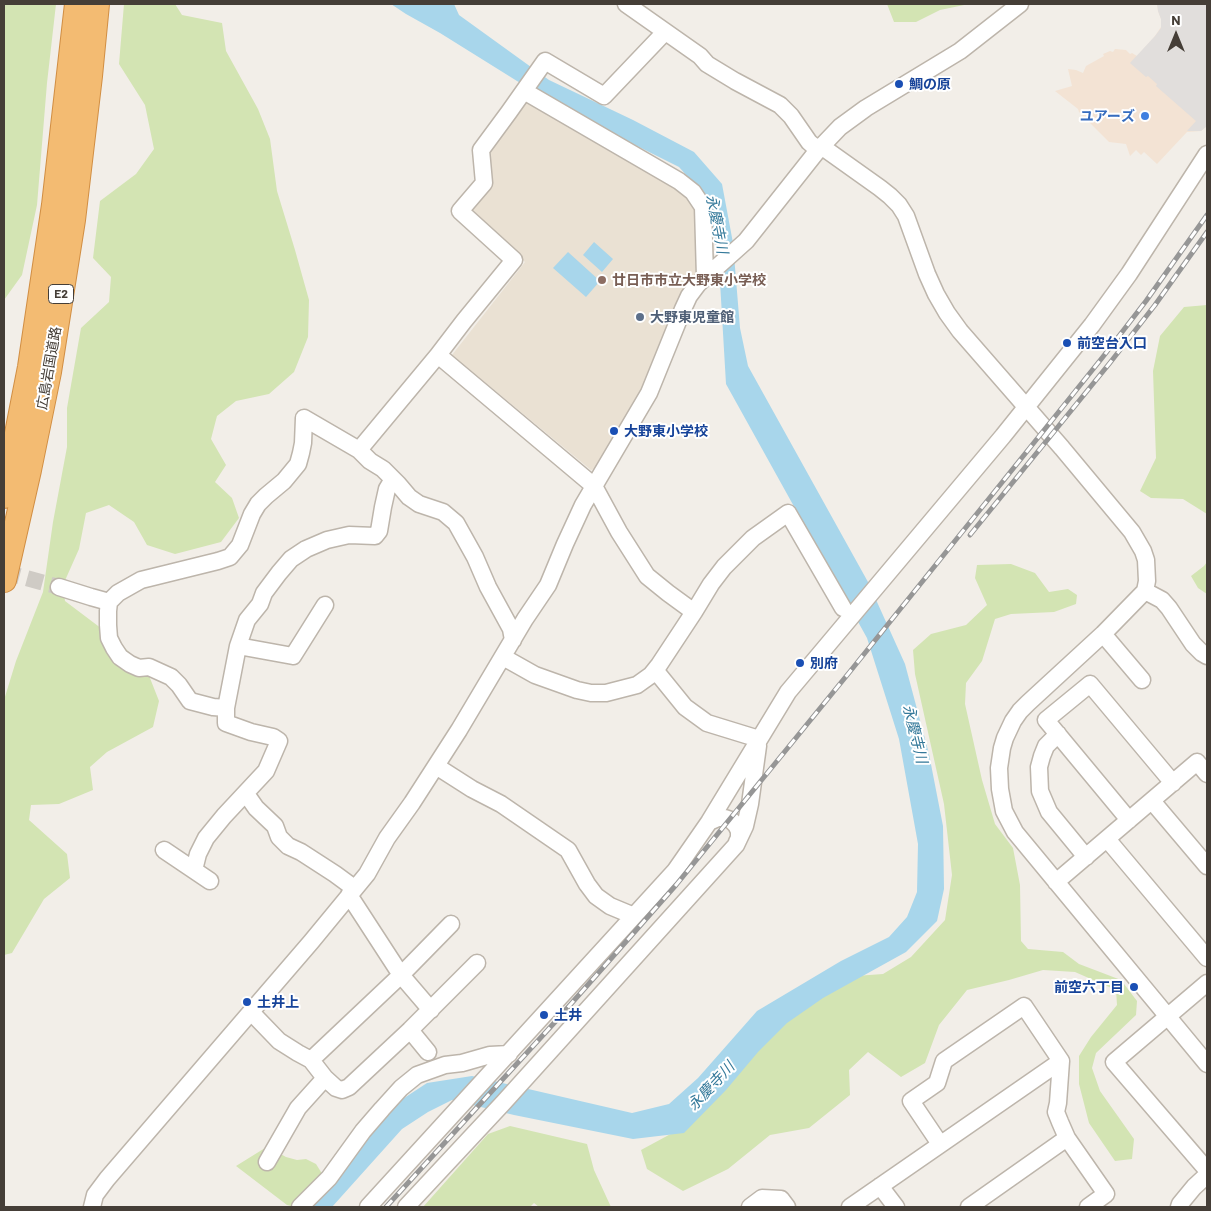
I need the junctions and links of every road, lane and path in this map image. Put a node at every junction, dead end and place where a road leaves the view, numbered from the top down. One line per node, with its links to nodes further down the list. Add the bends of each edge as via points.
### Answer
1 (77, 4): 15 (highway, 広島岩国道路 / E2, via 54,205 30,367)
2 (97, 4): 16 (highway, 広島岩国道路 / E2, via 72,220 49,372)
3 (626, 4): 5 (street)
4 (1020, 4): 7 (street, via 960,51 852,117)
5 (665, 32): 6 (street, via 604,96 545,61); 7 (street, via 707,64 780,104 810,142)
6 (524, 91): 9 (street, via 694,192 703,207); 10 (street, via 481,150 484,183 460,211 514,260)
7 (819, 148): 9 (street, via 751,236); 11 (street, via 880,188 899,205 947,313)
8 (1207, 154): 11 (street, via 1125,281)
9 (707, 275): 14 (street, via 689,296 649,393)
10 (438, 356): 12 (street); 14 (street)
11 (1026, 408): 18 (street, via 1138,541 1146,560); 22 (street, via 878,586)
12 (359, 450): 13 (street); 19 (street, via 304,418 298,464 258,504 240,545 230,557 141,580 118,593)
13 (393, 479): 24 (street, via 408,497 443,512 456,523 512,629); 25 (street, via 387,489 379,531 375,536 349,535 328,540 290,560 247,620)
14 (594, 486): 21 (street, via 647,576); 24 (street, via 568,536 548,585)
15 (4, 496)
16 (4, 580)
17 (60, 587): 19 (street)
18 (1144, 592): 23 (street); 26 (street, via 1162,600 1193,644)
19 (110, 602): 30 (street, via 110,638 120,657 139,668 149,667 171,677 194,703)
20 (325, 605): 25 (street, via 293,656)
21 (694, 612): 22 (street, via 729,562 753,538 788,513); 28 (street)
22 (846, 615): 32 (street, via 788,692)
23 (1104, 634): 29 (street); 47 (street, via 1020,711 1002,748 999,777 1004,811 1015,832)
24 (513, 640): 27 (street)
25 (238, 646): 30 (street)
26 (1207, 656)
27 (503, 657): 28 (street, via 535,675 591,693 606,693 637,685); 33 (street)
28 (655, 670): 32 (street, via 685,707 707,724)
29 (1142, 680)
30 (226, 708): 45 (street, via 226,723 279,741 266,771 206,838)
31 (1058, 734): 35 (street, via 1046,720 1090,684); 38 (street); 43 (street, via 1046,746 1042,756 1040,790 1049,812)
32 (759, 739): 39 (street); 41 (street, via 750,804)
33 (436, 766): 48 (street); 49 (street, via 501,804 568,850 596,896)
34 (1207, 774): 35 (street, via 1197,762)
35 (1173, 783): 37 (street)
36 (249, 798): 48 (street, via 275,826 279,838 335,874)
37 (1152, 800): 38 (street); 44 (street)
38 (1129, 820): 40 (street)
39 (710, 822): 41 (street, via 718,818 731,820 739,831); 49 (street, via 675,871)
40 (1107, 839): 43 (street); 51 (street)
41 (736, 846): 74 (street)
42 (164, 850): 45 (street)
43 (1086, 857): 47 (street)
44 (1207, 866)
45 (194, 870): 46 (street)
46 (210, 881)
47 (1056, 882): 57 (street)
48 (352, 892): 53 (street); 56 (street)
49 (634, 916): 60 (street)
50 (451, 924): 53 (street)
51 (1207, 958)
52 (477, 963): 55 (street)
53 (400, 975): 55 (street); 61 (street)
54 (1207, 983): 57 (street)
55 (431, 1010): 58 (street)
56 (251, 1012): 61 (street, via 279,1041); 71 (street, via 107,1179 95,1195)
57 (1168, 1017): 63 (street); 68 (street, via 1114,1062)
58 (410, 1030): 59 (street); 64 (street, via 349,1087 336,1088)
59 (428, 1052)
60 (509, 1054): 72 (street, via 445,1065 417,1075 382,1108 330,1178); 73 (street)
61 (311, 1060): 64 (street)
62 (1061, 1061): 65 (street, via 1056,1112); 66 (street); 66 (street, via 1024,1006 944,1061 937,1083 911,1102)
63 (1207, 1064)
64 (325, 1078): 67 (street, via 298,1108)
65 (1067, 1138): 79 (street); 80 (street, via 1106,1194)
66 (940, 1144): 70 (street)
67 (267, 1162)
68 (1207, 1170)
69 (1207, 1175): 81 (street)
70 (880, 1186): 77 (street); 78 (street)
71 (92, 1207)
72 (300, 1207)
73 (368, 1207)
74 (406, 1207)
75 (750, 1207): 76 (street, via 762,1198 781,1199)
76 (787, 1207)
77 (850, 1207)
78 (896, 1207)
79 (969, 1207)
80 (1088, 1207)
81 (1179, 1207)

